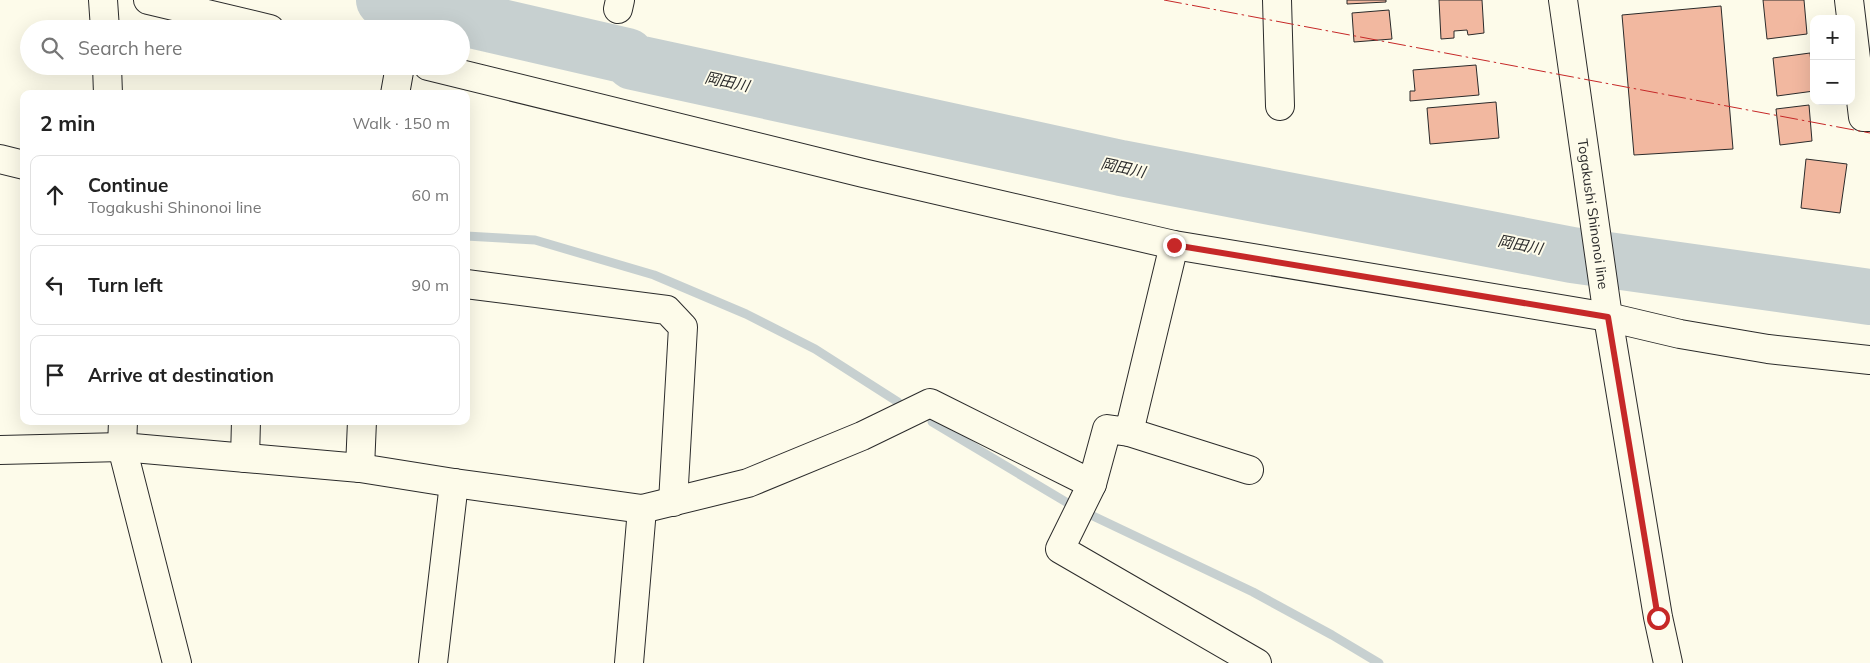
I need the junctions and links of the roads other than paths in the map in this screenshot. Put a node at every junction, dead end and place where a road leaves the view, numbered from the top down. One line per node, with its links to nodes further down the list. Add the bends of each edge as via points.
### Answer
1 (103, 0): 6 (street)
2 (148, 0): 7 (street)
3 (1277, 0): 13 (street)
4 (1563, 0): 19 (street, Togakushi Shinonoi line)
5 (1849, 0): 14 (street, via 1863,117)
6 (104, 20)
7 (232, 20)
8 (107, 75): 11 (street)
9 (398, 75): 12 (street)
10 (465, 75): 17 (street)
11 (108, 90)
12 (395, 90)
13 (1280, 106)
14 (1870, 117)
15 (0, 159): 16 (street)
16 (20, 164)
17 (1174, 245): 19 (street); 23 (street)
18 (470, 285): 31 (street, via 667,310 683,327)
19 (1608, 317): 20 (street, via 1680,334 1768,349); 37 (street, Togakushi Shinonoi line)
20 (1870, 360)
21 (246, 425): 26 (street)
22 (362, 425): 27 (street)
23 (1129, 432): 28 (street); 30 (street, via 1107,429)
24 (123, 434): 25 (street); 26 (street); 33 (street)
25 (0, 450)
26 (245, 458): 27 (street)
27 (360, 468): 29 (street)
28 (1249, 470)
29 (454, 483): 32 (street); 34 (street)
30 (1092, 484): 31 (street, via 930,403 862,436 748,483); 36 (street, via 1060,549)
31 (673, 502): 32 (street)
32 (642, 509): 35 (street)
33 (177, 663)
34 (433, 663)
35 (629, 663)
36 (1257, 663)
37 (1668, 663)

